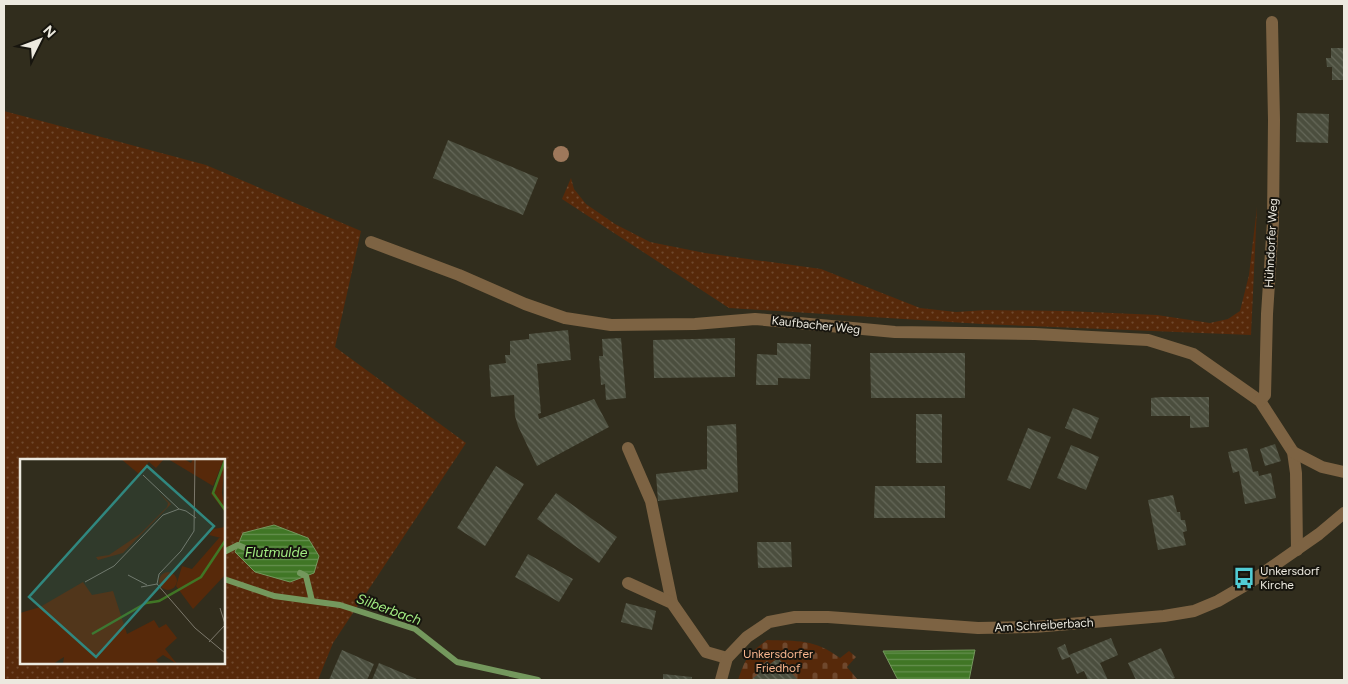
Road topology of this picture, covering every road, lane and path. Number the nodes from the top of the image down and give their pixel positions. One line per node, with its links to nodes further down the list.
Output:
1 (1272, 22): 3 (street, Hühndorfer Weg)
2 (370, 242): 3 (street, Kaufbacher Weg)
3 (1260, 401): 5 (street)
4 (628, 448): 10 (street)
5 (1293, 452): 6 (street); 8 (street)
6 (1344, 472)
7 (1344, 513): 8 (street, Am Schreiberbach)
8 (1297, 550): 11 (street, Am Schreiberbach)
9 (628, 583): 10 (street)
10 (672, 603): 11 (street)
11 (727, 658): 12 (street, Am Schreiberbach)
12 (721, 680)

